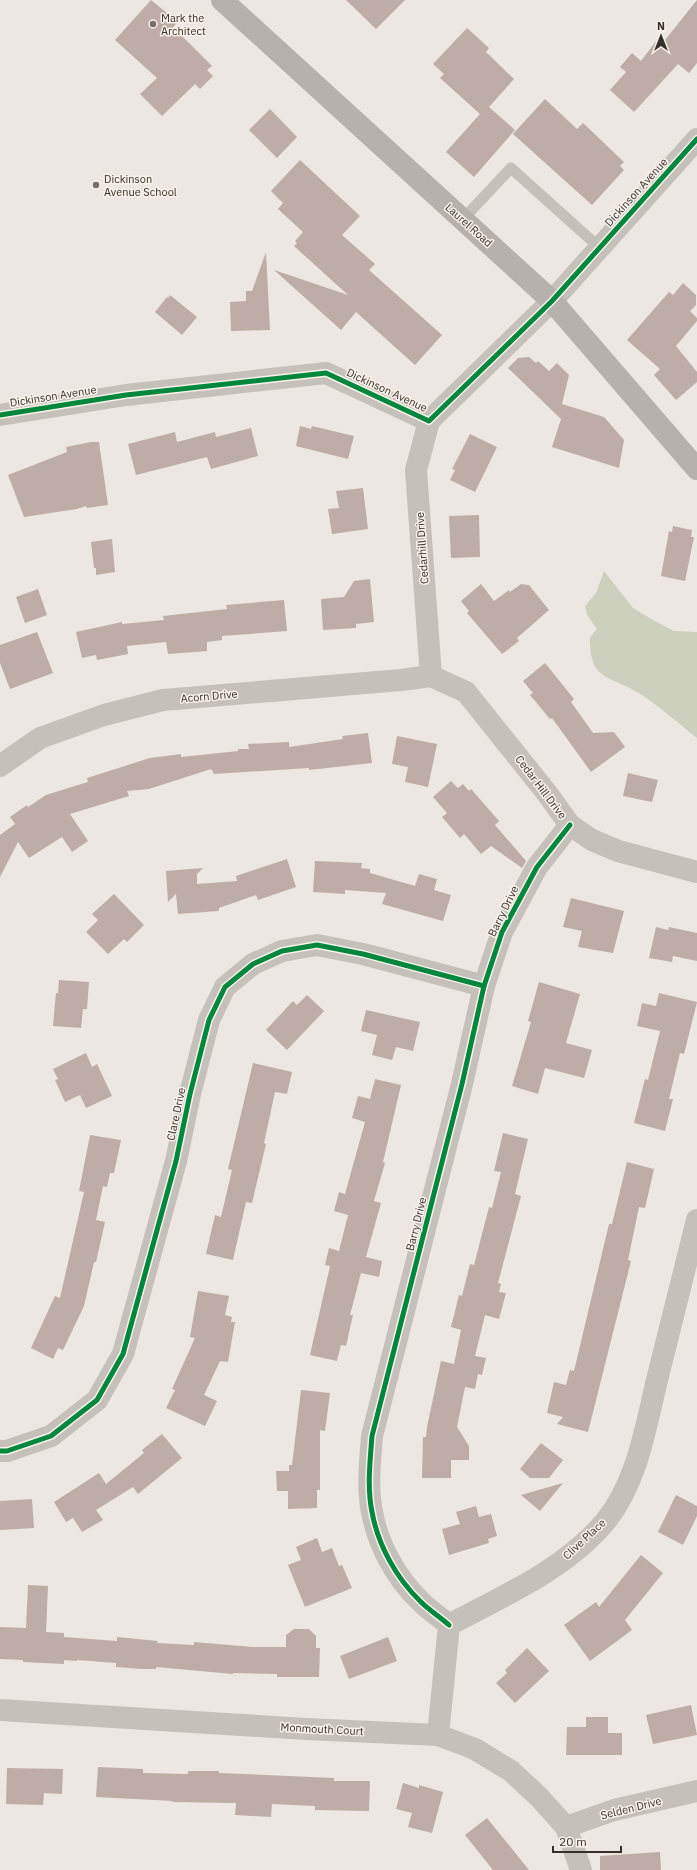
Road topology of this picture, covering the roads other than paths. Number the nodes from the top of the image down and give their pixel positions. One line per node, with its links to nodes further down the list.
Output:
1 (222, 0): 3 (main road, Laurel Road)
2 (697, 139): 4 (street, Dickinson Avenue)
3 (463, 219): 4 (lane); 5 (main road, Laurel Road)
4 (600, 248): 5 (street, Dickinson Avenue)
5 (552, 301): 7 (street, Dickinson Avenue); 8 (main road, Laurel Road)
6 (0, 415): 7 (street, Dickinson Avenue)
7 (429, 421): 9 (street, Cedarhill Drive)
8 (697, 469)
9 (431, 676): 10 (street, Acorn Drive); 11 (street, Cedar Hill Drive)
10 (0, 766)
11 (570, 825): 12 (street, Cedar Hill Drive); 13 (street, Barry Drive)
12 (697, 872)
13 (484, 986): 15 (street, Clare Drive); 16 (street, Barry Drive)
14 (697, 1220): 16 (street, Clive Place)
15 (0, 1451)
16 (449, 1625): 18 (street)
17 (0, 1710): 18 (street, Monmouth Court)
18 (438, 1735): 20 (street, Monmouth Court)
19 (697, 1791): 20 (street, Selden Drive)
20 (566, 1827): 21 (street, Monmouth Court)
21 (580, 1870)

